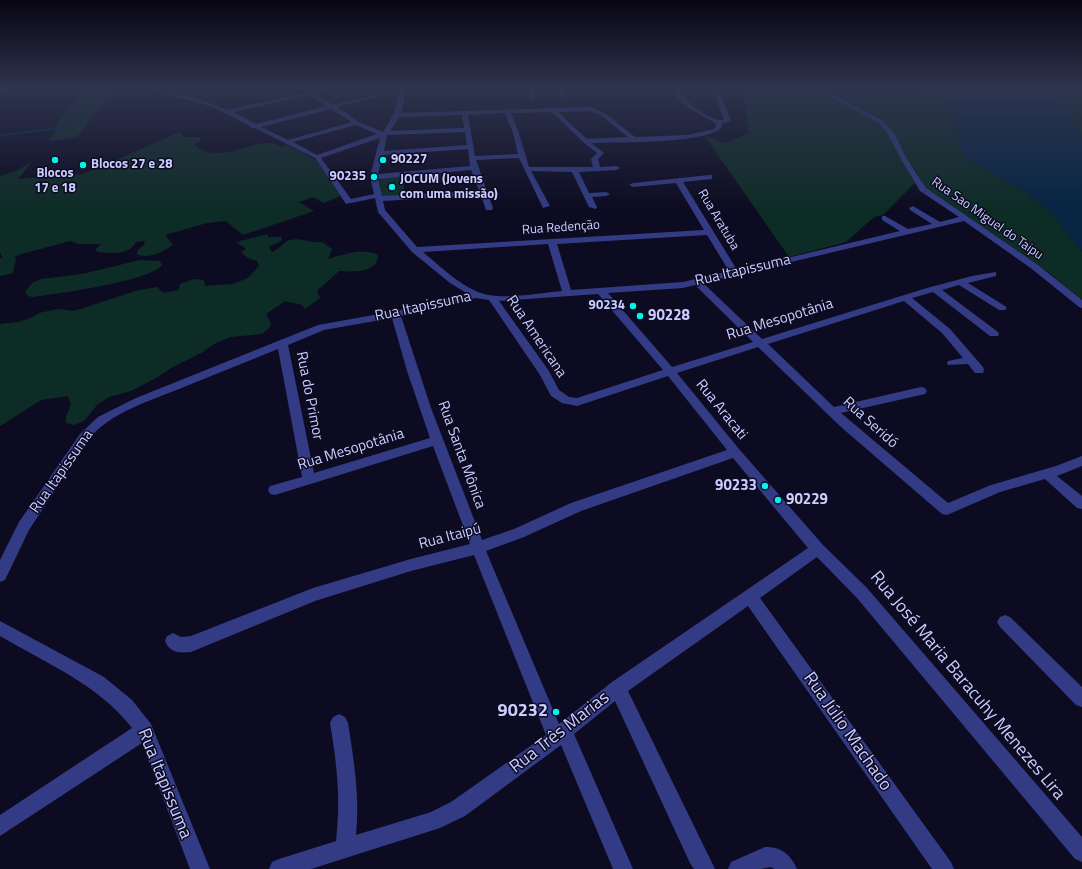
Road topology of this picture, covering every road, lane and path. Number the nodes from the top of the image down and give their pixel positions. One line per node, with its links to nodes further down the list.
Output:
1 (257, 129): 14 (street)
2 (337, 129): 14 (street)
3 (371, 129): 11 (street)
4 (388, 129): 11 (street)
5 (514, 129): 18 (street)
6 (572, 129): 13 (street)
7 (620, 129): 12 (street)
8 (717, 129): 12 (street)
9 (887, 129): 38 (street, Rua Sao Miguel do Taipu)
10 (467, 130): 11 (street); 15 (street)
11 (384, 134): 16 (street); 17 (street)
12 (634, 140): 13 (street)
13 (585, 141): 24 (street)
14 (287, 142): 17 (street)
15 (471, 147): 16 (street); 19 (street)
16 (378, 153): 25 (street)
17 (317, 156): 32 (street)
18 (521, 156): 19 (street); 22 (street)
19 (473, 158): 20 (street)
20 (474, 168): 25 (street); 29 (street)
21 (616, 168): 24 (street)
22 (527, 169): 23 (street); 33 (street)
23 (574, 170): 24 (street); 31 (street)
24 (597, 170)
25 (374, 177): 32 (street)
26 (709, 177): 27 (street)
27 (679, 180): 28 (street); 40 (street, Rua Aratuba)
28 (633, 185)
29 (484, 193): 32 (street); 35 (street)
30 (606, 194): 31 (street)
31 (586, 195): 34 (street)
32 (377, 197): 43 (street)
33 (546, 206)
34 (593, 207)
35 (489, 208)
36 (913, 208): 39 (street)
37 (886, 218): 41 (street)
38 (966, 218): 39 (street, Rua Itapissuma); 54 (street, Rua Sao Miguel do Taipu)
39 (939, 224): 41 (street, Rua Itapissuma)
40 (709, 232): 42 (street, Rua Redenção); 44 (street, Rua Aratuba)
41 (908, 233): 44 (street, Rua Itapissuma)
42 (552, 242): 43 (street, Rua Redenção); 50 (street)
43 (415, 250): 51 (street)
44 (735, 274): 46 (street, Rua Itapissuma)
45 (993, 274): 47 (street, Rua Mesopotânia)
46 (697, 282): 49 (street, Rua Itapissuma); 58 (street, Rua Seridó)
47 (961, 282): 48 (street, Rua Mesopotânia); 55 (street)
48 (935, 289): 53 (street, Rua Mesopotânia); 57 (street)
49 (600, 290): 50 (street, Rua Itapissuma); 62 (street, Rua Aracati)
50 (567, 292): 52 (street, Rua Itapissuma)
51 (476, 295): 52 (street, Rua Itapissuma); 56 (street, Rua Itapissuma)
52 (492, 298): 65 (street, Rua Americana)
53 (906, 298): 58 (street, Rua Mesopotânia); 60 (street)
54 (1082, 305)
55 (1002, 308)
56 (396, 314): 59 (street, Rua Itapissuma); 67 (street, Rua Santa Mônica)
57 (994, 334)
58 (760, 342): 62 (street, Rua Mesopotânia); 66 (street, Rua Seridó)
59 (282, 343): 71 (street, Rua do Primor); 76 (street, Rua Itapissuma)
60 (971, 360): 61 (street); 63 (street)
61 (952, 363)
62 (669, 370): 65 (street, Rua Mesopotânia); 68 (street, Rua Aracati)
63 (979, 370)
64 (921, 391): 66 (street)
65 (577, 402)
66 (832, 411): 70 (street, Rua Seridó)
67 (437, 440): 71 (street, Rua Mesopotânia); 74 (street, Rua Santa Mônica)
68 (734, 452): 74 (street, Rua Itaipú); 75 (street, Rua Aracati)
69 (1082, 461): 70 (street)
70 (1048, 475): 73 (street)
71 (310, 479): 72 (street, Rua Mesopotânia)
72 (275, 490)
73 (1082, 504)
74 (477, 548): 80 (street, Rua Itaipú); 85 (street, Rua Santa Mônica)
75 (818, 549): 77 (street, Rua Três Marias); 88 (street, Rua José Maria Baracuhy Menezes Lira)
76 (0, 575)
77 (750, 596): 81 (street, Rua Três Marias); 95 (street, Rua Júlio Machado)
78 (1005, 622): 82 (street)
79 (0, 628): 84 (street, Rua Itapissuma)
80 (173, 641)
81 (618, 688): 85 (street, Rua Três Marias); 92 (street)
82 (1082, 700)
83 (339, 723): 87 (street)
84 (145, 730): 86 (street); 89 (street, Rua Itapissuma)
85 (560, 735): 87 (street, Rua Três Marias); 91 (street, Rua Santa Mônica)
86 (0, 826)
87 (345, 848): 90 (street, Rua Três Marias)
88 (1082, 852)
89 (200, 869)
90 (279, 869)
91 (623, 869)
92 (705, 869)
93 (738, 869): 94 (street)
94 (787, 869)
95 (944, 869)

